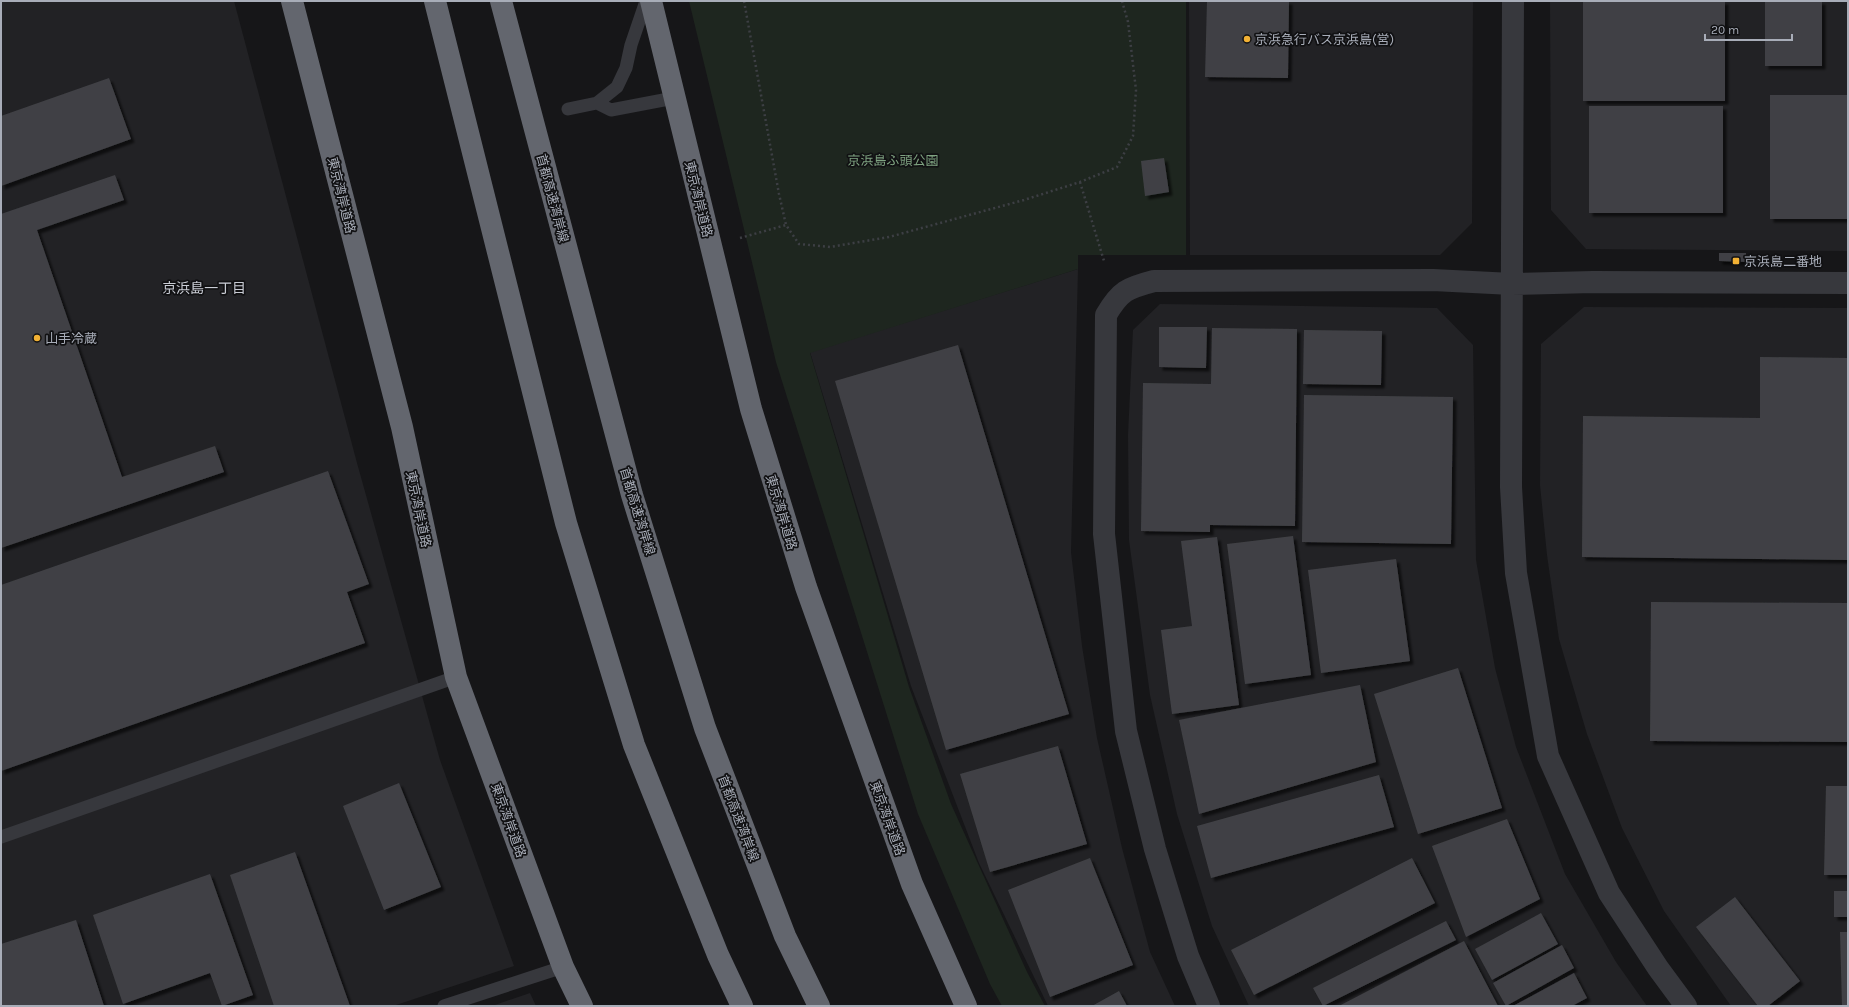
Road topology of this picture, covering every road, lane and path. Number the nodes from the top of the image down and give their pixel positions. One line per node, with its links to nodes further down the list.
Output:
1 (292, 1): 18 (highway, 東京湾岸道路)
2 (434, 1): 23 (highway)
3 (501, 1): 24 (highway, 首都高速湾岸線)
4 (646, 1): 10 (lane)
5 (651, 1): 9 (highway, 東京湾岸道路)
6 (744, 1): 13 (path)
7 (1122, 1): 12 (path)
8 (1513, 1): 17 (street)
9 (674, 98): 10 (lane); 25 (highway, 東京湾岸道路)
10 (596, 103): 11 (lane)
11 (568, 109)
12 (1080, 182): 13 (path); 15 (path)
13 (786, 225): 14 (path)
14 (740, 238)
15 (1104, 260)
16 (1848, 282): 17 (street)
17 (1512, 284): 26 (street); 27 (street)
18 (456, 677): 19 (lane); 20 (highway, 東京湾岸道路)
19 (1, 836)
20 (563, 967): 21 (lane); 22 (highway, 東京湾岸道路)
21 (444, 1006)
22 (582, 1006)
23 (742, 1006)
24 (819, 1006)
25 (966, 1006)
26 (1208, 1006)
27 (1686, 1006)

